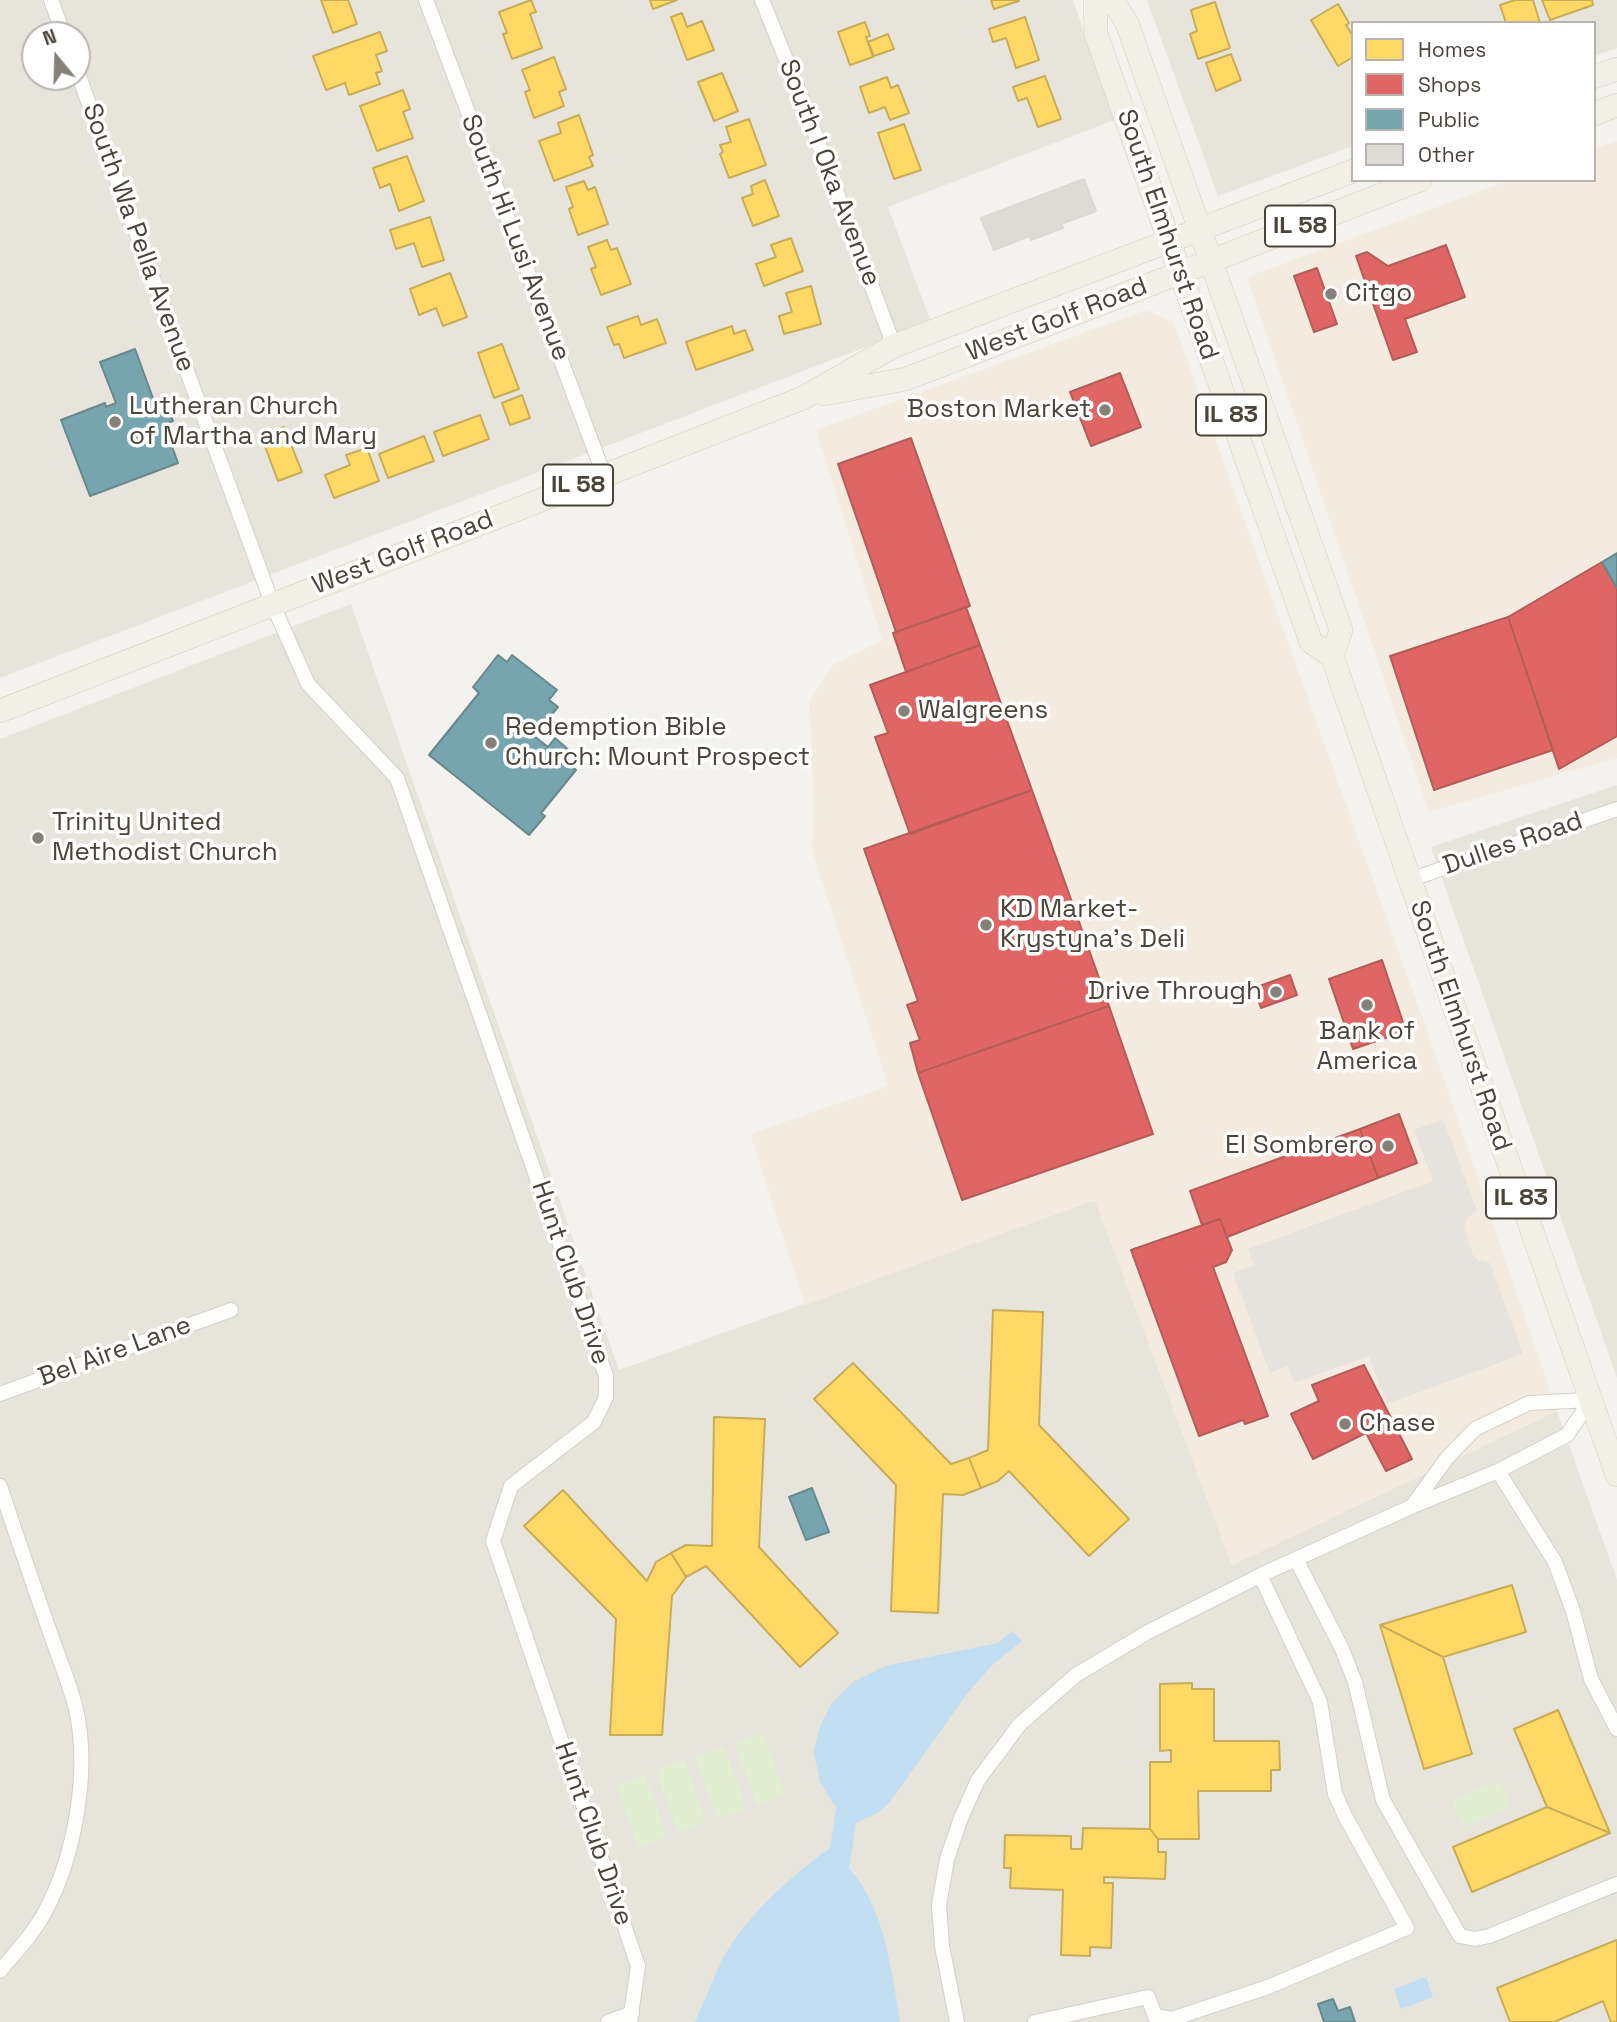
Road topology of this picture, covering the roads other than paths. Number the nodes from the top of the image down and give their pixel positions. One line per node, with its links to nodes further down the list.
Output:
1 (51, 0): 6 (street)
2 (426, 0): 20 (street, South Hi Lusi Avenue)
3 (762, 0): 18 (street, South I Oka Avenue)
4 (1095, 0): 15 (main road, South Elmhurst Road / IL 83)
5 (1112, 0): 14 (main road, South Elmhurst Road / IL 83)
6 (59, 21)
7 (1617, 68): 8 (main road)
8 (1596, 76)
9 (84, 91): 21 (street, South Wa Pella Avenue)
10 (1617, 105): 11 (main road)
11 (1596, 113)
12 (1351, 172): 14 (main road, West Golf Road / IL 58)
13 (1415, 182): 16 (main road, West Golf Road / IL 58)
14 (1200, 229): 15 (main road, West Golf Road / IL 58); 16 (main road, South Elmhurst Road / IL 83)
15 (1170, 241): 17 (main road, South Elmhurst Road / IL 83); 18 (main road, West Golf Road / IL 58)
16 (1211, 261): 17 (main road, West Golf Road / IL 58); 22 (main road, South Elmhurst Road / IL 83)
17 (1181, 272): 19 (main road, West Golf Road / IL 58); 22 (main road, South Elmhurst Road / IL 83)
18 (894, 345): 19 (main road, West Golf Road / IL 58)
19 (807, 397): 20 (main road, West Golf Road / IL 58)
20 (604, 475): 21 (main road, West Golf Road / IL 58)
21 (272, 603): 23 (main road, West Golf Road / IL 58); 38 (street, Hunt Club Drive)
22 (1332, 656): 25 (main road, South Elmhurst Road / IL 83)
23 (0, 711)
24 (1617, 809): 25 (street, Dulles Road)
25 (1409, 880): 28 (main road, South Elmhurst Road / IL 83)
26 (231, 1310): 27 (street, Bel Aire Lane)
27 (0, 1394)
28 (1591, 1400): 29 (street); 30 (main road, South Elmhurst Road / IL 83); 32 (street)
29 (1498, 1471): 32 (street); 35 (street)
30 (1617, 1475)
31 (0, 1486): 37 (street)
32 (1413, 1506): 33 (street)
33 (1296, 1559): 34 (street); 36 (street)
34 (1260, 1575): 40 (street); 41 (street)
35 (1617, 1729)
36 (1617, 1884)
37 (0, 1971)
38 (631, 2017): 39 (street)
39 (608, 2022)
40 (957, 2022)
41 (1035, 2022)

